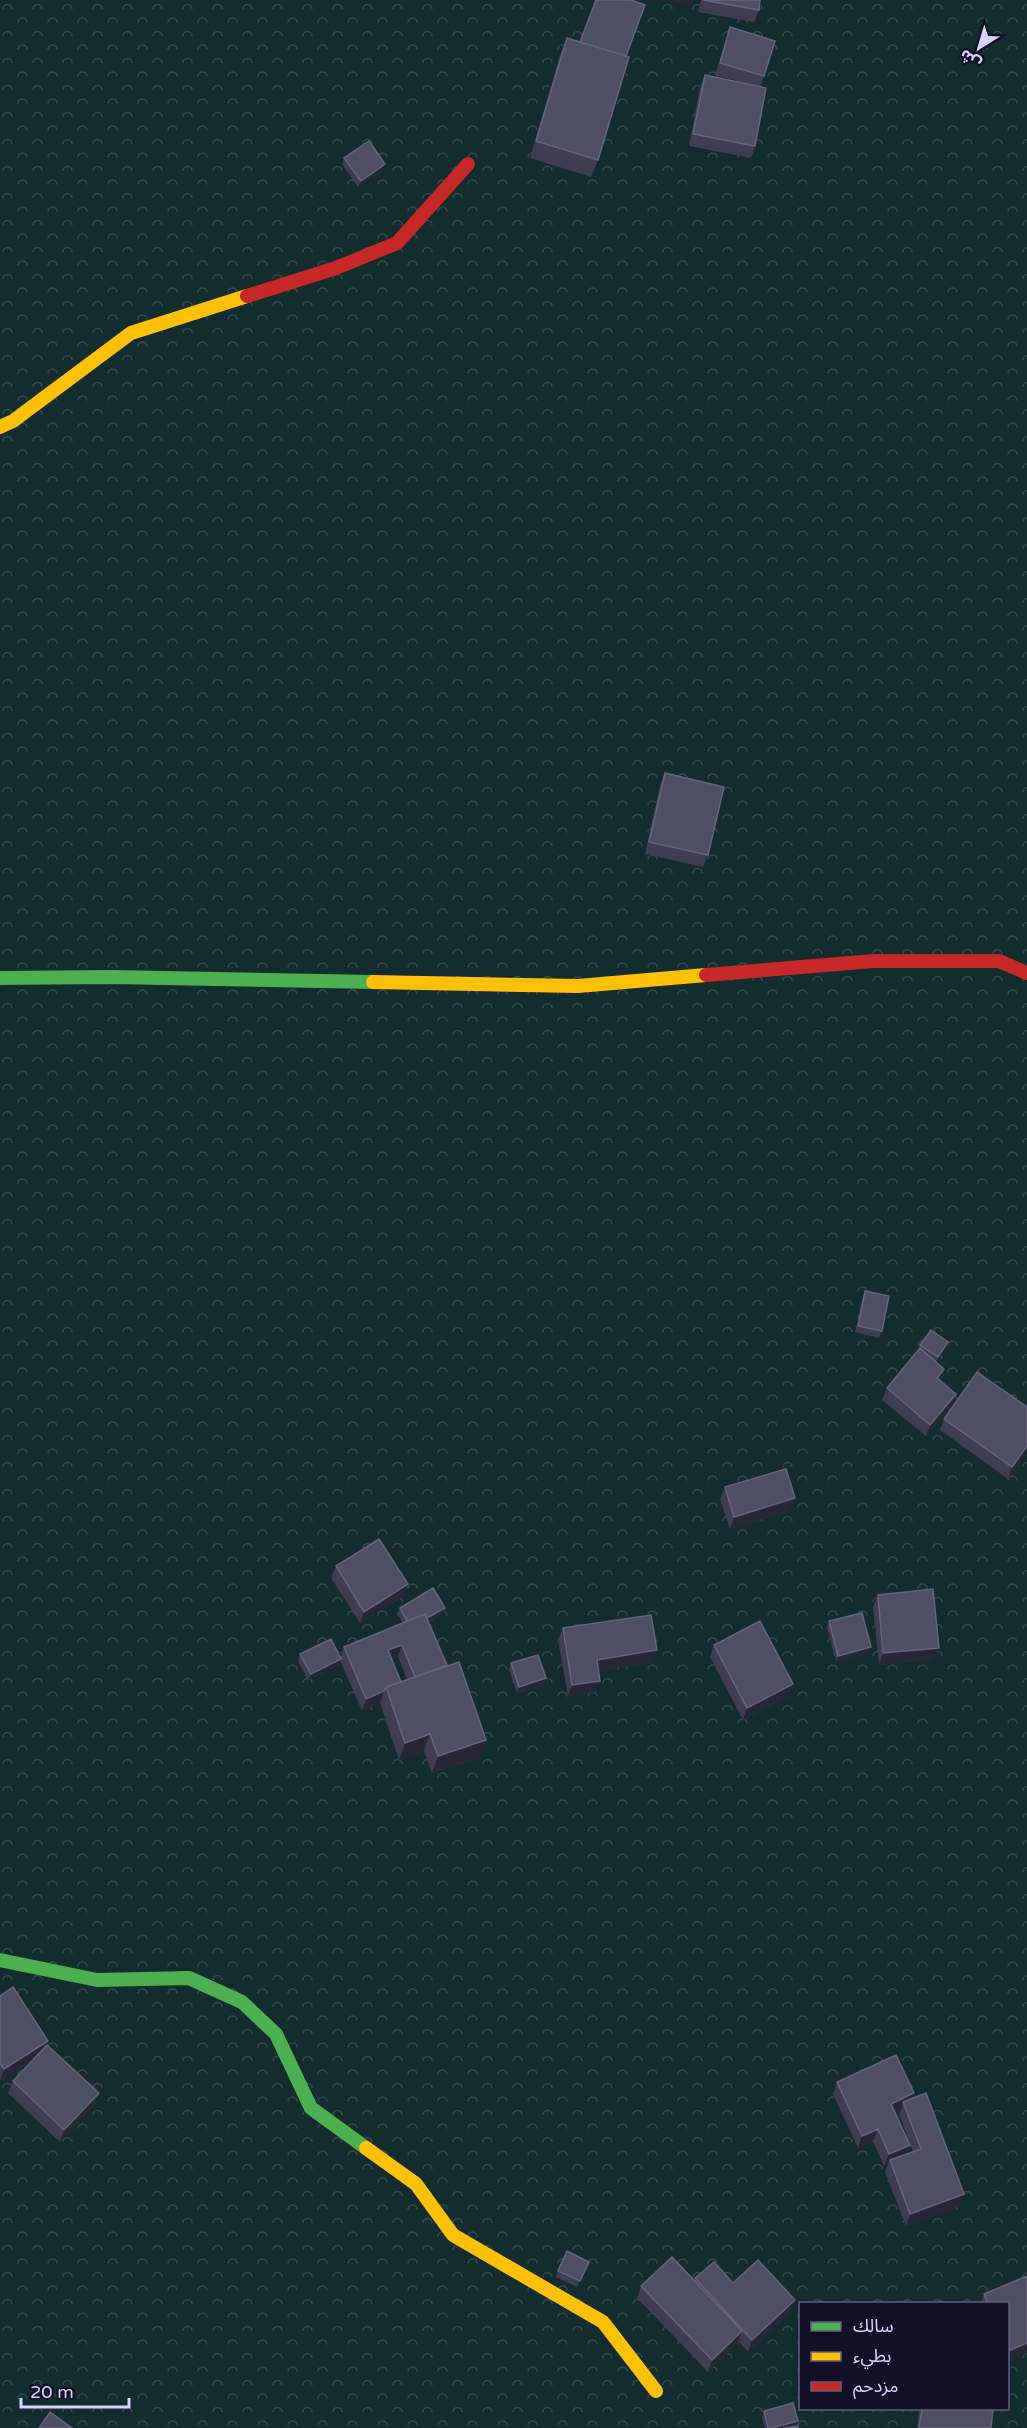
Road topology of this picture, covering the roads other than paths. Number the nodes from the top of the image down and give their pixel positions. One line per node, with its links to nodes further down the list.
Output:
1 (468, 164): 2 (street)
2 (0, 428)
3 (1027, 973): 4 (street)
4 (0, 978)
5 (0, 1960): 6 (street)
6 (656, 2391)

